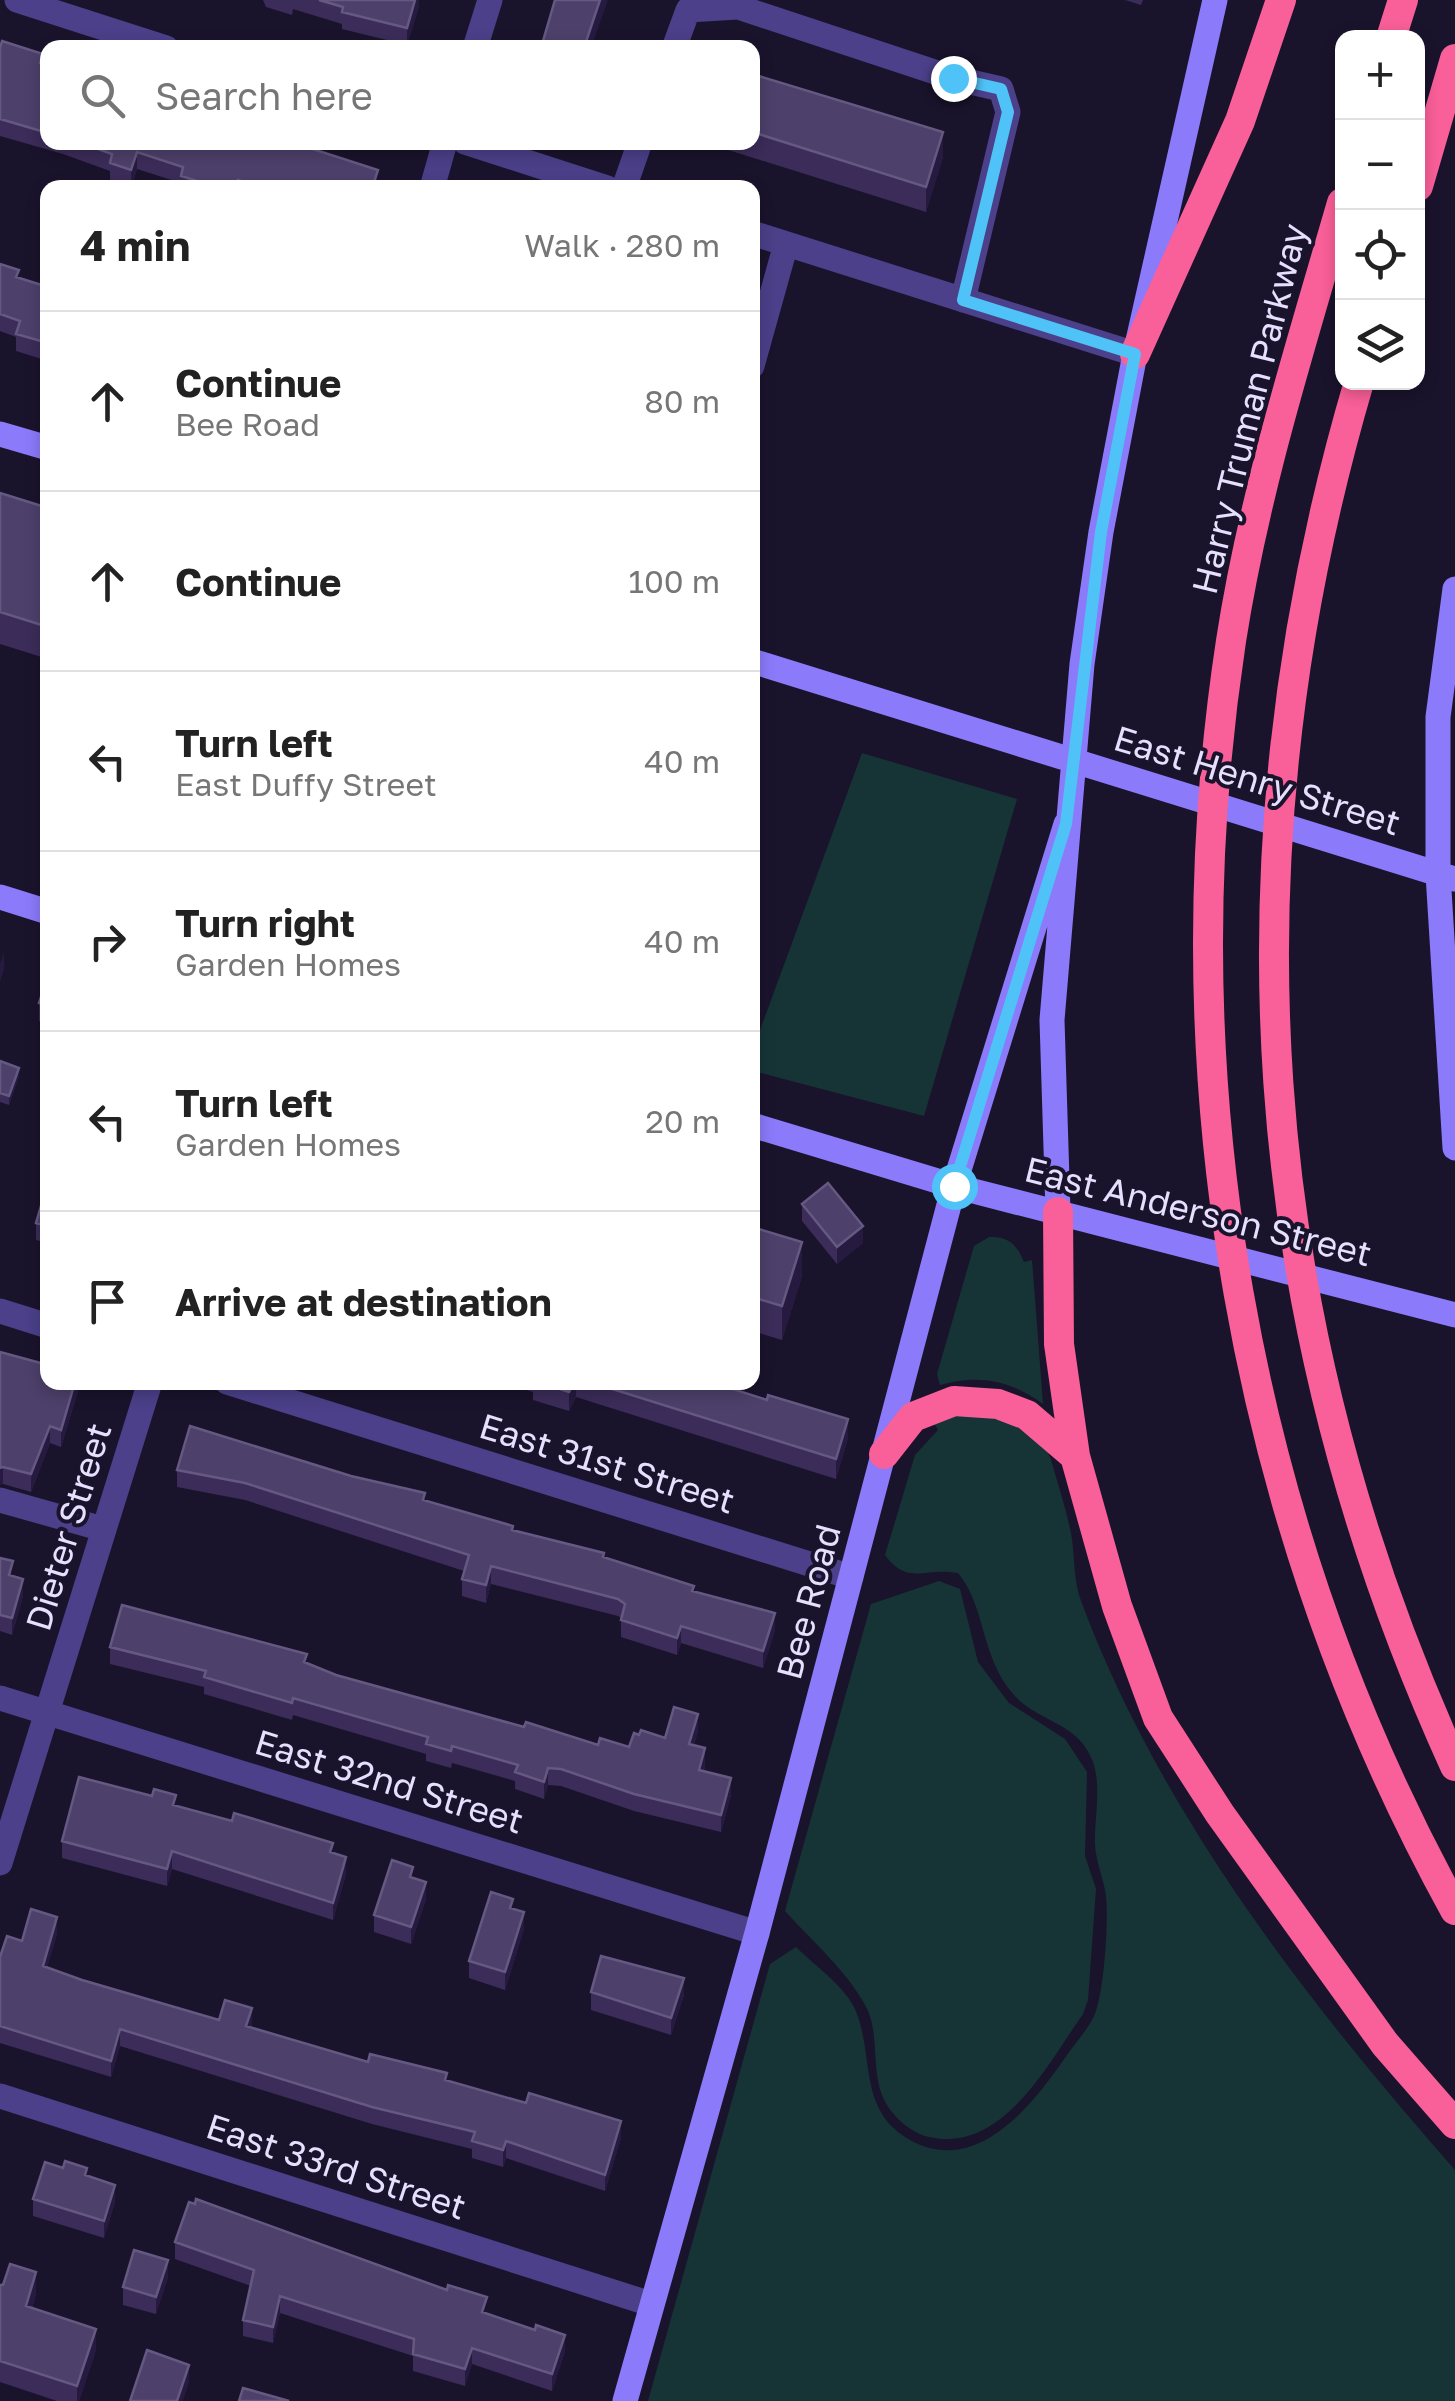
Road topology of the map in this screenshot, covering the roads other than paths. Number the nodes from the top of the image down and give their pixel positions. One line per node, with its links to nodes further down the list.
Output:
1 (17, 0): 7 (street)
2 (490, 0): 8 (street)
3 (1215, 0): 23 (main road)
4 (1281, 0): 23 (highway)
5 (1402, 0): 6 (highway)
6 (1394, 30)
7 (141, 40)
8 (478, 40)
9 (677, 40): 21 (street)
10 (1455, 59): 14 (highway)
11 (444, 150): 15 (street)
12 (490, 150): 16 (street)
13 (637, 150): 17 (street)
14 (1425, 162)
15 (434, 180)
16 (583, 180)
17 (627, 180)
18 (1340, 210): 53 (highway, Harry Truman Parkway)
19 (760, 236): 20 (street)
20 (786, 244): 21 (street); 22 (street)
21 (963, 300): 23 (street)
22 (760, 337)
23 (1135, 354): 30 (main road)
24 (1358, 390): 51 (highway)
25 (0, 434): 26 (main road)
26 (40, 446)
27 (1455, 589): 28 (main road)
28 (1450, 655): 32 (main road)
29 (760, 663): 30 (main road, East Henry Street)
30 (1076, 762): 31 (main road); 32 (main road, East Henry Street)
31 (1066, 824): 37 (main road, Bee Road); 38 (main road)
32 (1446, 877): 36 (main road)
33 (0, 897): 34 (main road)
34 (40, 910)
35 (760, 1127): 37 (main road, East Anderson Street)
36 (1455, 1148)
37 (954, 1186): 38 (main road, East Anderson Street); 44 (main road, Bee Road)
38 (1058, 1212): 40 (main road, East Anderson Street); 45 (highway)
39 (0, 1312): 41 (street)
40 (1455, 1314)
41 (40, 1324)
42 (147, 1390): 47 (street, Dieter Street)
43 (253, 1390): 48 (street, East 31st Street)
44 (884, 1454): 45 (highway); 48 (main road, Bee Road)
45 (1076, 1456): 56 (highway)
46 (0, 1500): 47 (street)
47 (103, 1529): 50 (street, Dieter Street)
48 (852, 1577): 54 (main road, Bee Road)
49 (0, 1698): 50 (street, East 32nd Street)
50 (50, 1713): 52 (street, Dieter Street); 54 (street, East 32nd Street)
51 (1455, 1766)
52 (0, 1864)
53 (1455, 1910)
54 (757, 1934): 57 (main road, Bee Road)
55 (0, 2096): 57 (street, East 33rd Street)
56 (1455, 2124)
57 (650, 2304): 58 (main road, Bee Road)
58 (625, 2401)

